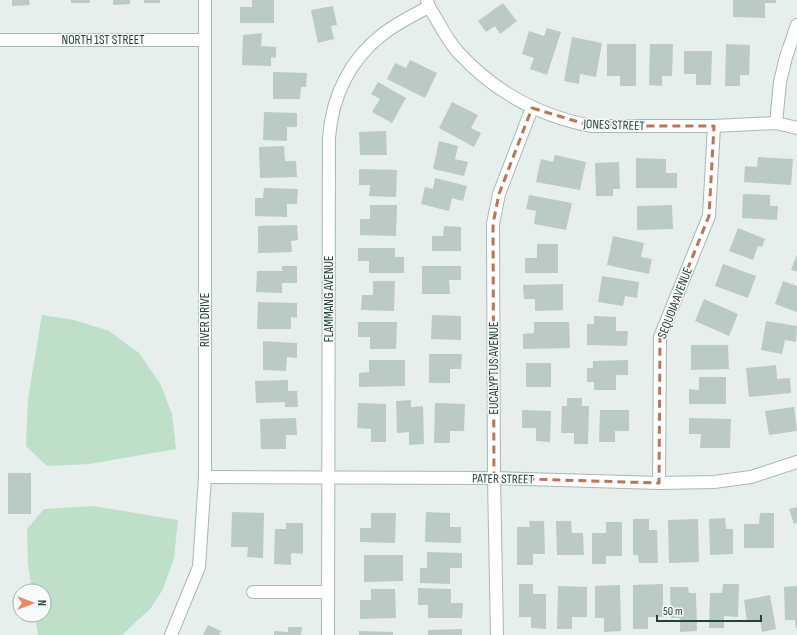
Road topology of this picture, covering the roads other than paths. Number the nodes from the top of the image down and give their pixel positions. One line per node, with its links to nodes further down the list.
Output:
1 (205, 0): 5 (street, RIVER DRIVE)
2 (428, 4): 6 (street, JONES STREET); 12 (street, FLAMMANG AVENUE)
3 (797, 25): 7 (street)
4 (0, 40): 5 (street, NORTH 1ST STREET)
5 (205, 40): 11 (street, RIVER DRIVE)
6 (532, 108): 8 (street, JONES STREET); 13 (street, EUCALYPTUS AVENUE)
7 (776, 123): 8 (street, JONES STREET); 9 (street, JONES STREET)
8 (714, 126): 14 (street, SEQUOIA AVENUE)
9 (797, 128)
10 (797, 462): 14 (street, PATER STREET)
11 (205, 477): 12 (street, PATER STREET); 17 (street, RIVER DRIVE)
12 (329, 478): 13 (street, PATER STREET); 16 (street, FLAMMANG AVENUE)
13 (494, 478): 14 (street, PATER STREET); 19 (street, EUCALYPTUS AVENUE)
14 (659, 483)
15 (253, 592): 16 (street)
16 (328, 592): 18 (street, FLAMMANG AVENUE)
17 (171, 635)
18 (328, 635)
19 (497, 635)

